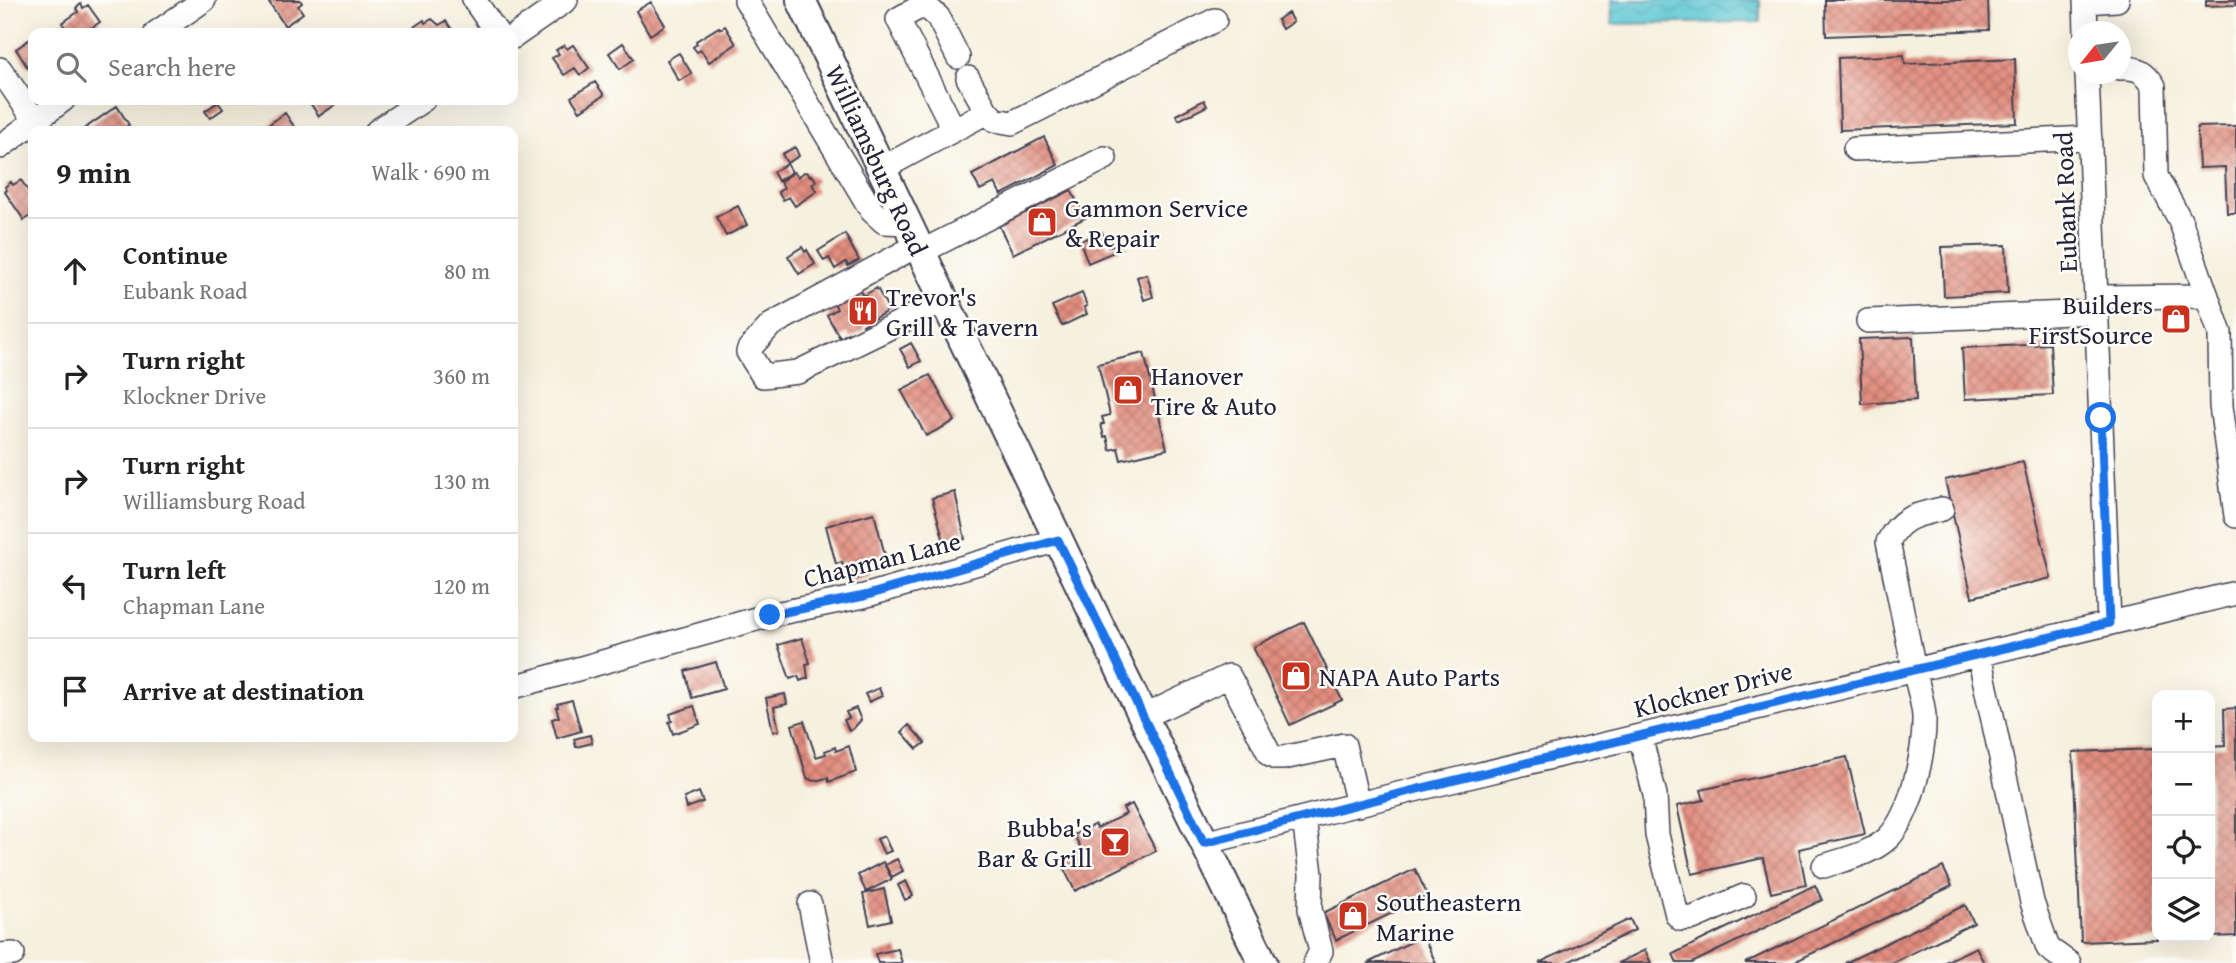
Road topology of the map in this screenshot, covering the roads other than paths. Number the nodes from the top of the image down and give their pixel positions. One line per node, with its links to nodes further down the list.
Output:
1 (204, 0): 10 (street)
2 (474, 0): 11 (street)
3 (566, 0): 12 (street)
4 (746, 0): 30 (street)
5 (801, 0): 29 (main road, Williamsburg Road)
6 (2118, 0): 7 (street)
7 (2085, 1): 9 (street)
8 (1215, 20): 20 (street)
9 (2086, 21)
10 (163, 28)
11 (494, 28)
12 (518, 34)
13 (958, 57): 23 (street)
14 (2131, 68): 31 (street)
15 (0, 69): 21 (street)
16 (968, 78): 20 (street)
17 (2087, 84): 25 (street, Eubank Road)
18 (58, 105): 21 (street)
19 (416, 105): 22 (street)
20 (987, 112): 23 (street)
21 (39, 126)
22 (384, 126)
23 (954, 130): 29 (street)
24 (28, 132): 26 (street)
25 (2090, 138): 27 (street); 33 (street, Eubank Road)
26 (0, 147)
27 (1855, 149)
28 (1105, 158): 30 (street)
29 (881, 169): 30 (main road, Williamsburg Road)
30 (915, 240): 32 (main road, Williamsburg Road); 32 (street)
31 (2207, 296): 33 (street); 36 (street)
32 (944, 301): 37 (main road, Williamsburg Road)
33 (2097, 305): 34 (street); 39 (street, Eubank Road)
34 (1868, 321)
35 (1942, 509): 41 (street)
36 (2236, 516)
37 (1058, 540): 42 (street, Chapman Lane); 43 (main road, Williamsburg Road)
38 (2236, 593): 39 (street, Klockner Drive)
39 (2109, 623): 40 (street, Klockner Drive)
40 (1979, 655): 41 (street, Klockner Drive); 54 (street)
41 (1914, 669): 44 (street, Klockner Drive); 48 (street)
42 (518, 686)
43 (1143, 717): 45 (street); 47 (main road, Williamsburg Road)
44 (1640, 736): 45 (street, Klockner Drive); 49 (street)
45 (1358, 804): 46 (street, Klockner Drive)
46 (1304, 818): 47 (street, Klockner Drive); 53 (street)
47 (1204, 843): 52 (main road, Williamsburg Road)
48 (1824, 866)
49 (1744, 896)
50 (810, 904): 51 (street)
51 (822, 963)
52 (1263, 963)
53 (1315, 963)
54 (2069, 963)

